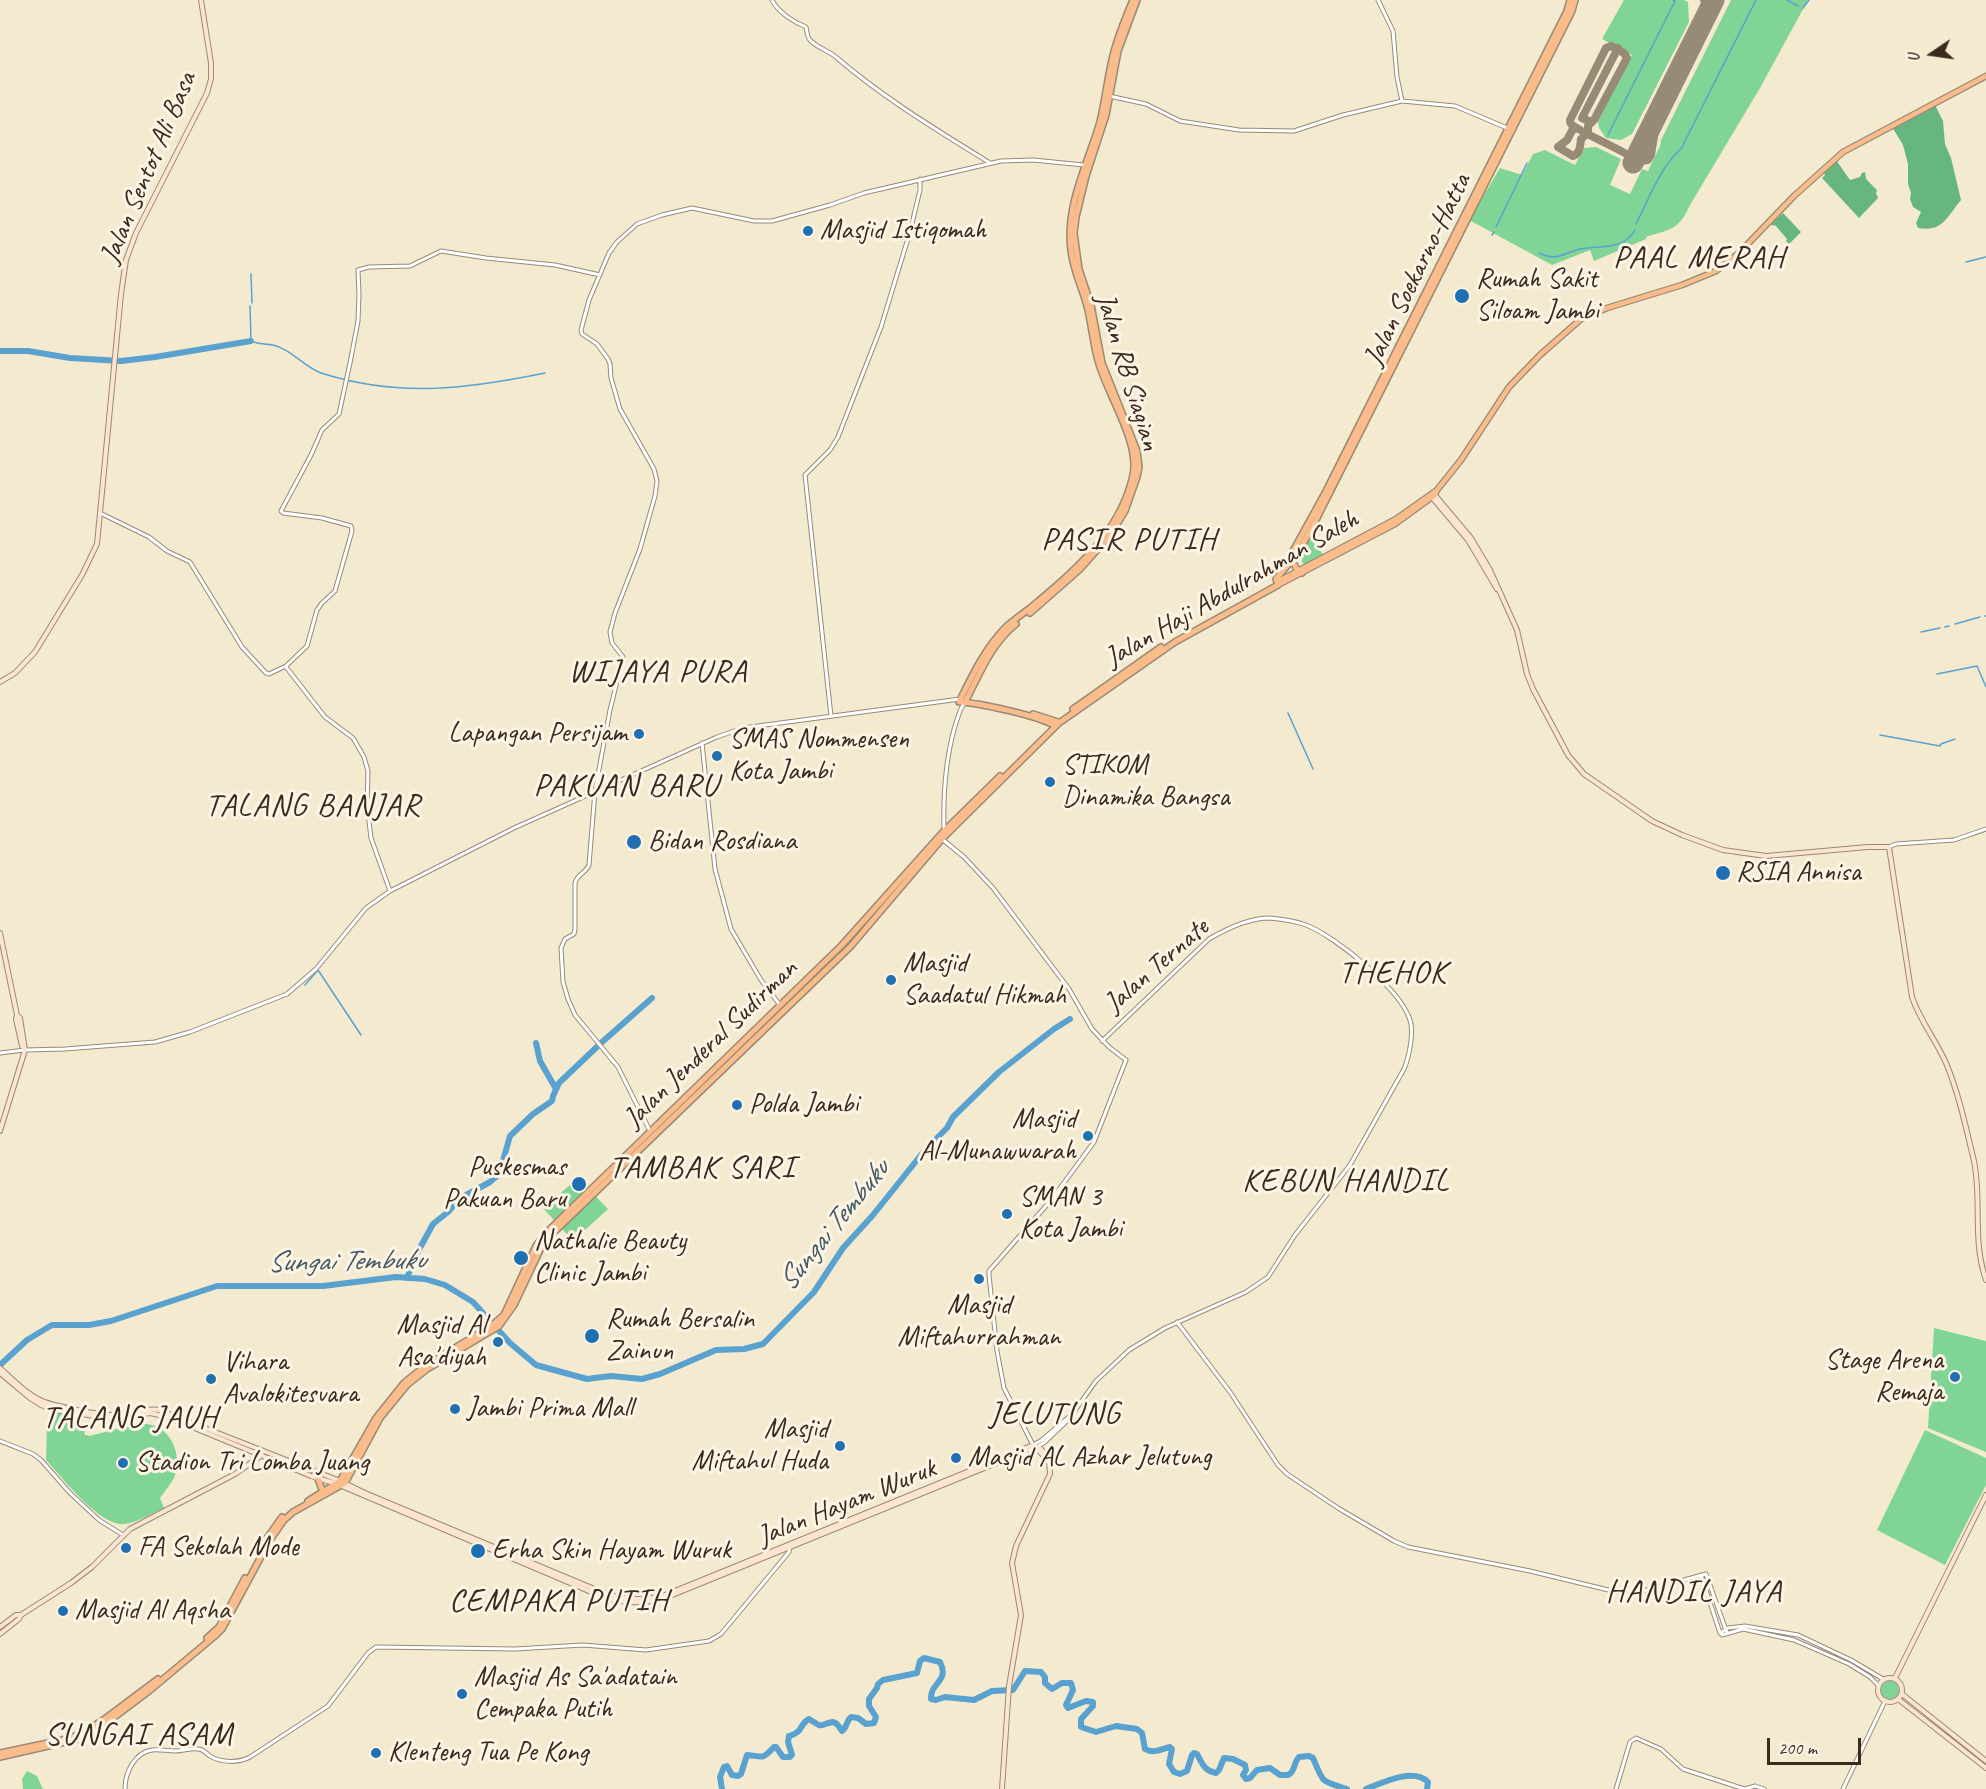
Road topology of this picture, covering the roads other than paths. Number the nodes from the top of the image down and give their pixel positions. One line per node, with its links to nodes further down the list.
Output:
1 (201, 0): 15 (main road, Jalan Sentot Ali Basa)
2 (772, 0): 10 (street)
3 (1135, 0): 7 (highway, Jalan RB Siagian); 11 (highway, Jalan RB Siagian)
4 (1378, 0): 8 (street)
5 (1572, 0): 9 (highway, Jalan Soekarno-Hatta)
6 (1986, 76): 16 (main road, Jalan Haji Abdulrahman Saleh)
7 (1109, 96): 8 (street); 14 (highway, Jalan RB Siagian)
8 (1402, 101): 9 (street)
9 (1509, 129): 19 (highway, Jalan Soekarno-Hatta)
10 (990, 163): 11 (street); 12 (street)
11 (1086, 165): 14 (highway, Jalan RB Siagian)
12 (920, 179): 13 (street); 25 (street)
13 (600, 276): 22 (street); 28 (street)
14 (1089, 305): 24 (highway, Jalan RB Siagian)
15 (109, 423): 17 (main road); 18 (main road)
16 (1433, 494): 20 (main road, Jalan Haji Abdulrahman Saleh); 32 (main road)
17 (100, 513): 18 (main road); 22 (street)
18 (97, 539): 23 (main road)
19 (1292, 558): 20 (highway); 21 (highway, Jalan Soekarno-Hatta)
20 (1301, 572): 21 (main road, Jalan Haji Abdulrahman Saleh)
21 (1277, 584): 26 (highway, Jalan Haji Abdulrahman Saleh)
22 (286, 666): 34 (street)
23 (0, 682)
24 (961, 702): 25 (street); 26 (highway); 30 (street)
25 (831, 716): 27 (street)
26 (1056, 724): 30 (highway, Jalan Jenderal Sudirman); 31 (highway, Jalan Jenderal Sudirman)
27 (702, 743): 28 (street); 36 (street)
28 (595, 791): 34 (street); 43 (street)
29 (1986, 829): 32 (street)
30 (944, 831): 33 (highway, Jalan Jenderal Sudirman)
31 (942, 839): 33 (highway, Jalan Jenderal Sudirman); 38 (street)
32 (1889, 847): 45 (main road)
33 (900, 884): 36 (highway, Jalan Jenderal Sudirman); 37 (highway, Jalan Jenderal Sudirman)
34 (390, 891): 39 (street)
35 (0, 933): 39 (main road)
36 (781, 1006): 37 (highway, Jalan Jenderal Sudirman)
37 (750, 1039): 41 (highway, Jalan Jenderal Sudirman)
38 (1102, 1041): 46 (street, Jalan Ternate); 52 (street)
39 (25, 1050): 40 (street); 42 (main road)
40 (0, 1053)
41 (682, 1105): 43 (highway, Jalan Jenderal Sudirman); 44 (highway, Jalan Jenderal Sudirman)
42 (0, 1131)
43 (650, 1131): 44 (highway, Jalan Jenderal Sudirman)
44 (583, 1200): 55 (highway, Jalan Jenderal Sudirman)
45 (1986, 1280)
46 (1177, 1322): 52 (street); 60 (street)
47 (0, 1368): 49 (main road)
48 (0, 1373): 49 (main road)
49 (89, 1413): 50 (main road)
50 (207, 1431): 53 (main road); 55 (main road)
51 (0, 1441): 58 (street)
52 (1035, 1446): 59 (main road, Jalan Hayam Wuruk); 79 (main road)
53 (262, 1455): 54 (main road); 58 (main road)
54 (318, 1479): 55 (main road); 56 (highway)
55 (341, 1484): 56 (highway); 59 (main road, Jalan Hayam Wuruk); 74 (highway)
56 (323, 1492): 74 (highway)
57 (1986, 1495): 68 (main road)
58 (123, 1535): 63 (main road)
59 (790, 1544): 78 (street)
60 (1704, 1574): 61 (street); 62 (street)
61 (1716, 1603): 62 (street); 66 (street)
62 (1711, 1605): 66 (street)
63 (21, 1615): 64 (main road); 67 (main road)
64 (0, 1627)
65 (1754, 1629): 66 (street); 69 (street); 70 (street)
66 (1726, 1631)
67 (0, 1634)
68 (1895, 1678): 69 (main road); 71 (main road)
69 (1883, 1679): 70 (main road)
70 (1878, 1685): 73 (main road)
71 (1902, 1694): 72 (main road); 75 (main road)
72 (1898, 1699): 73 (main road); 76 (main road)
73 (1885, 1701): 82 (street)
74 (0, 1755)
75 (1984, 1759): 76 (main road)
76 (1979, 1763): 77 (main road)
77 (1986, 1768)
78 (125, 1789)
79 (1002, 1789)
80 (1616, 1789): 81 (street)
81 (1764, 1789)
82 (1844, 1789)

